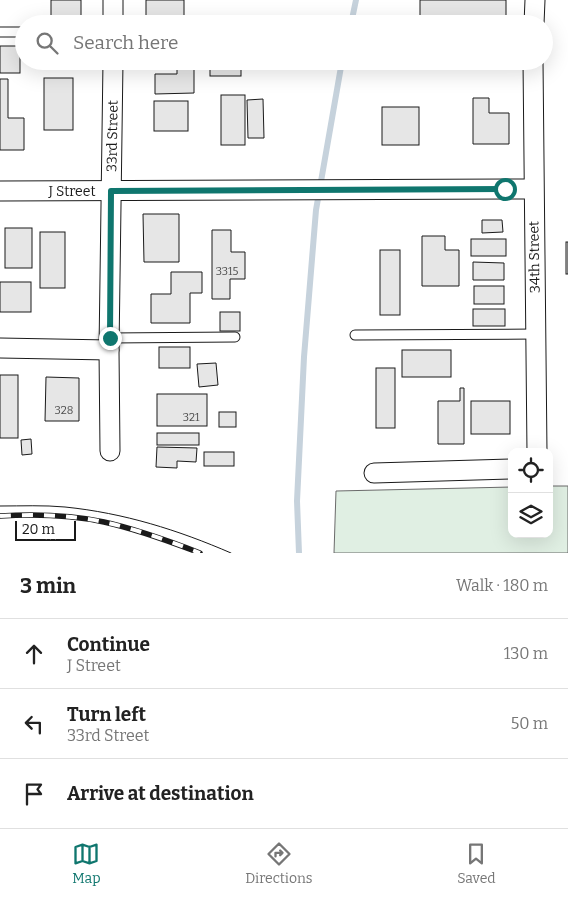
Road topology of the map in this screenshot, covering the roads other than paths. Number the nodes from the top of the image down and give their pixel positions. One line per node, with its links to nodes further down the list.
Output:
1 (113, 0): 3 (street)
2 (535, 0): 4 (street)
3 (113, 15)
4 (534, 15)
5 (0, 32): 6 (lane)
6 (15, 32)
7 (113, 70): 11 (street, 33rd Street)
8 (533, 70): 9 (street, 34th Street)
9 (533, 189): 11 (street, J Street); 12 (street, 34th Street)
10 (0, 191): 11 (street, J Street)
11 (111, 191): 15 (street, 33rd Street)
12 (536, 334): 13 (lane); 17 (street, 34th Street)
13 (355, 335)
14 (235, 337): 15 (lane)
15 (110, 344): 16 (street); 18 (street, 33rd Street)
16 (0, 348)
17 (537, 448)
18 (110, 451)
19 (508, 469): 20 (street)
20 (374, 473)

